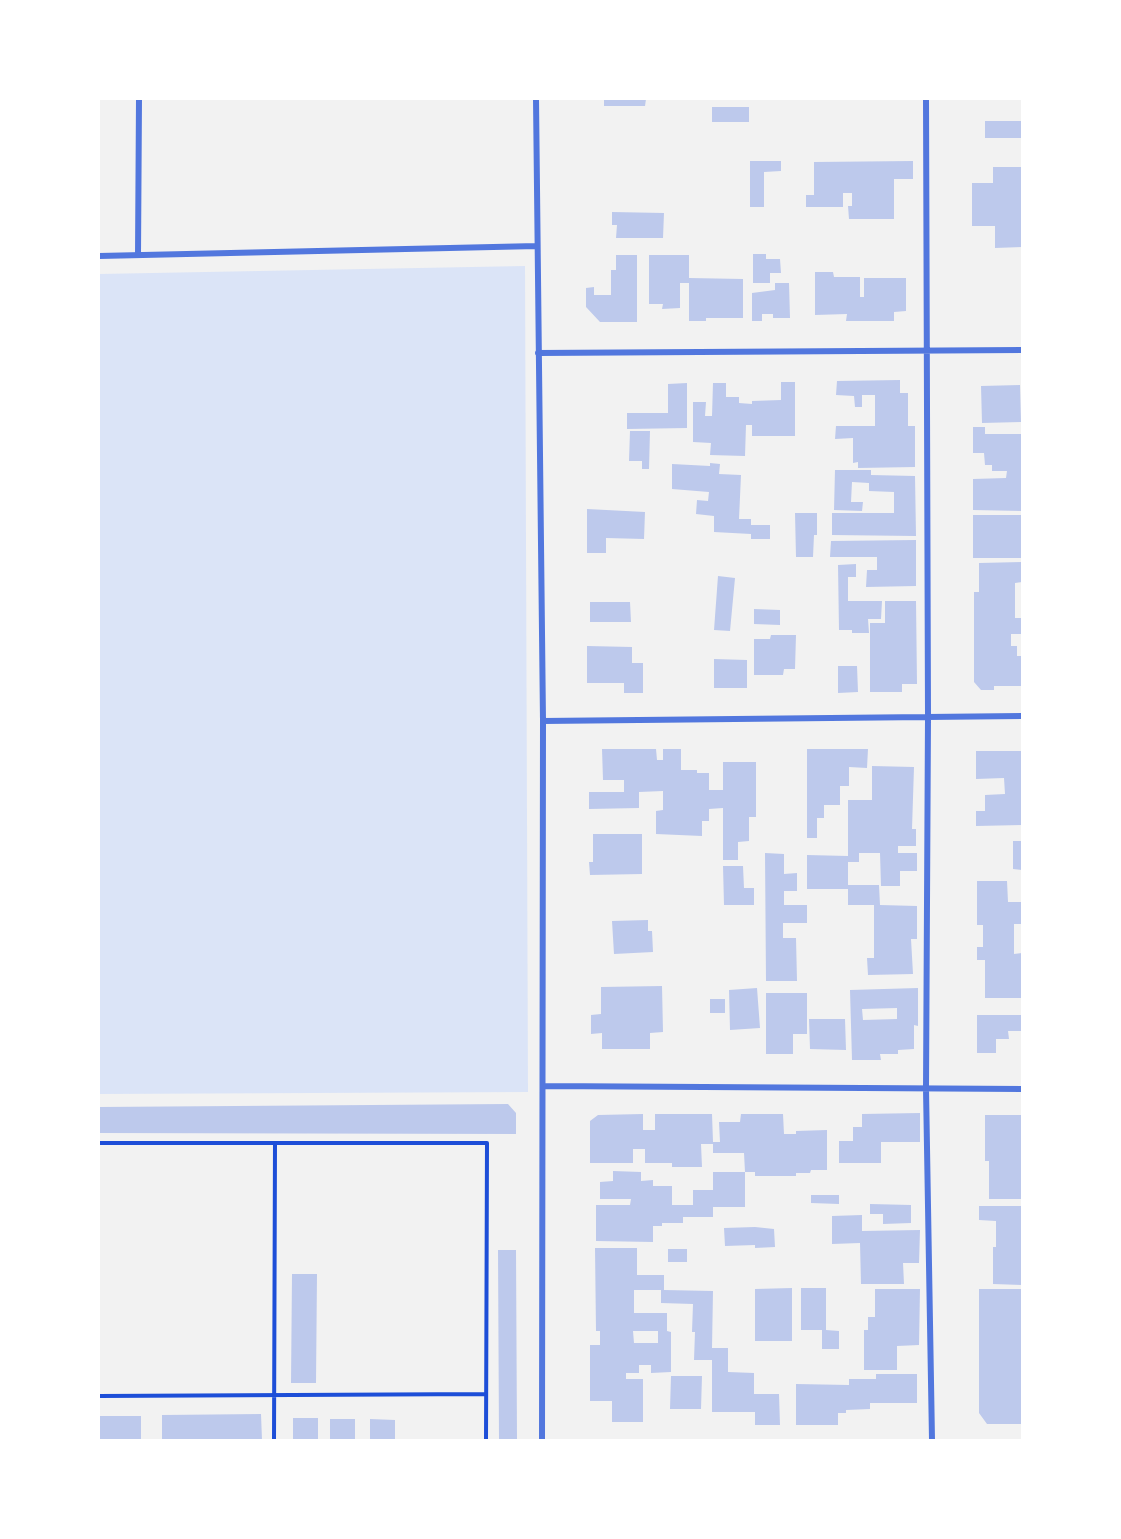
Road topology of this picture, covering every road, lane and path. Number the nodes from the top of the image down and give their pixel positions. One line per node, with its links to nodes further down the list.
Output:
1 (139, 99): 5 (street)
2 (536, 99): 4 (street)
3 (926, 99): 7 (street)
4 (537, 246): 5 (street); 9 (street)
5 (138, 255): 6 (street)
6 (99, 256)
7 (926, 350): 8 (street); 9 (street); 11 (street)
8 (1022, 350)
9 (538, 353): 12 (street)
10 (1022, 716): 11 (street)
11 (928, 717): 12 (street); 14 (street)
12 (543, 722): 13 (street)
13 (544, 1086): 14 (street); 23 (street)
14 (926, 1089): 15 (street); 24 (street)
15 (1022, 1089)
16 (99, 1143): 17 (path)
17 (275, 1143): 18 (path); 19 (path)
18 (486, 1394): 19 (path); 22 (path)
19 (274, 1395): 20 (path); 21 (path)
20 (99, 1396)
21 (274, 1440)
22 (486, 1440)
23 (542, 1440)
24 (932, 1440)

